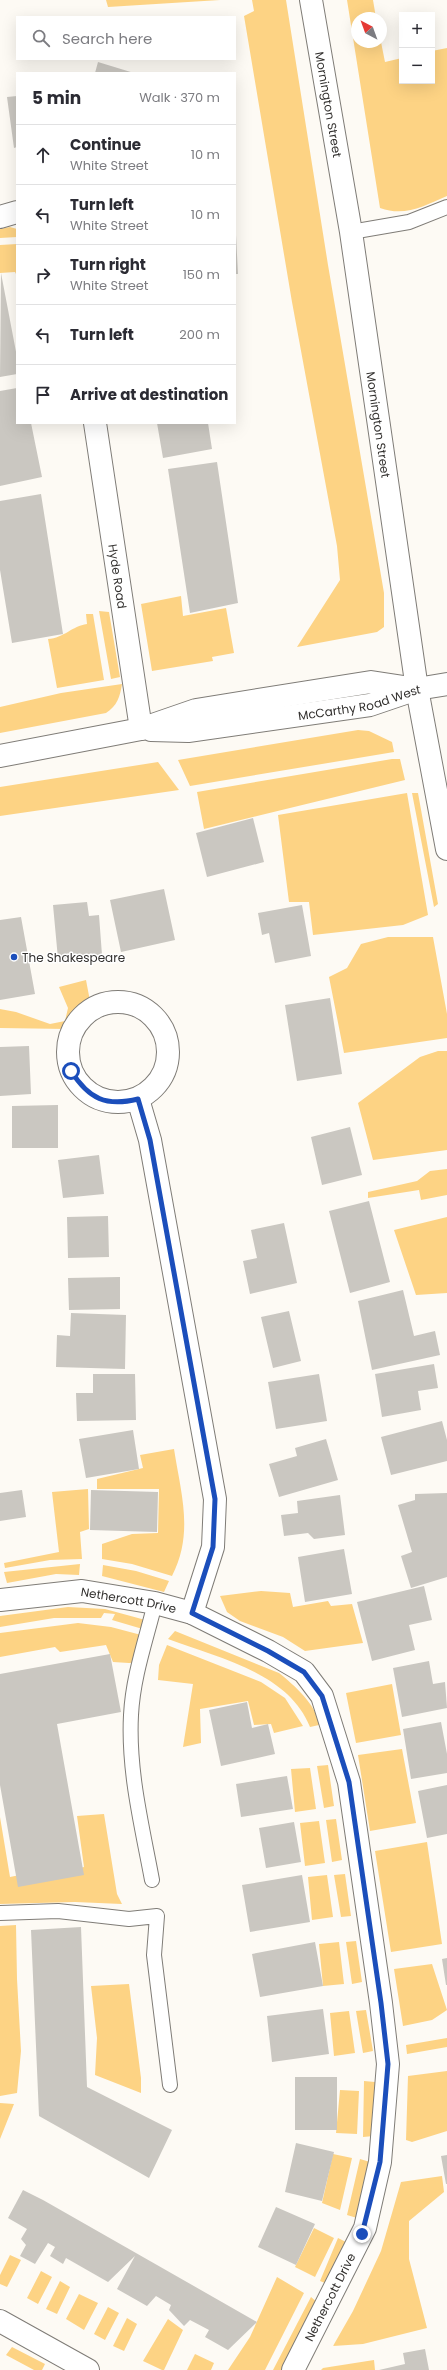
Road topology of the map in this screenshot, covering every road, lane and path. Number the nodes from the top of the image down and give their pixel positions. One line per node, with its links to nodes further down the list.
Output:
1 (311, 0): 3 (street, Mornington Street)
2 (447, 207): 3 (lane)
3 (350, 232): 6 (street, Mornington Street)
4 (95, 424): 7 (street, Hyde Road)
5 (447, 684): 6 (street, McCarthy Road West)
6 (417, 689): 7 (street, McCarthy Road West); 9 (street, Mornington Street)
7 (141, 729): 8 (street, McCarthy Road West)
8 (0, 756)
9 (447, 849)
10 (138, 1099): 10 (street); 13 (street)
11 (0, 1600): 12 (street, Nethercott Drive)
12 (155, 1603): 13 (street, Nethercott Drive); 14 (lane)
13 (192, 1613): 19 (street, Nethercott Drive)
14 (152, 1880)
15 (0, 1914): 16 (lane)
16 (170, 2085)
17 (0, 2322): 18 (street)
18 (88, 2370)
19 (293, 2370)

